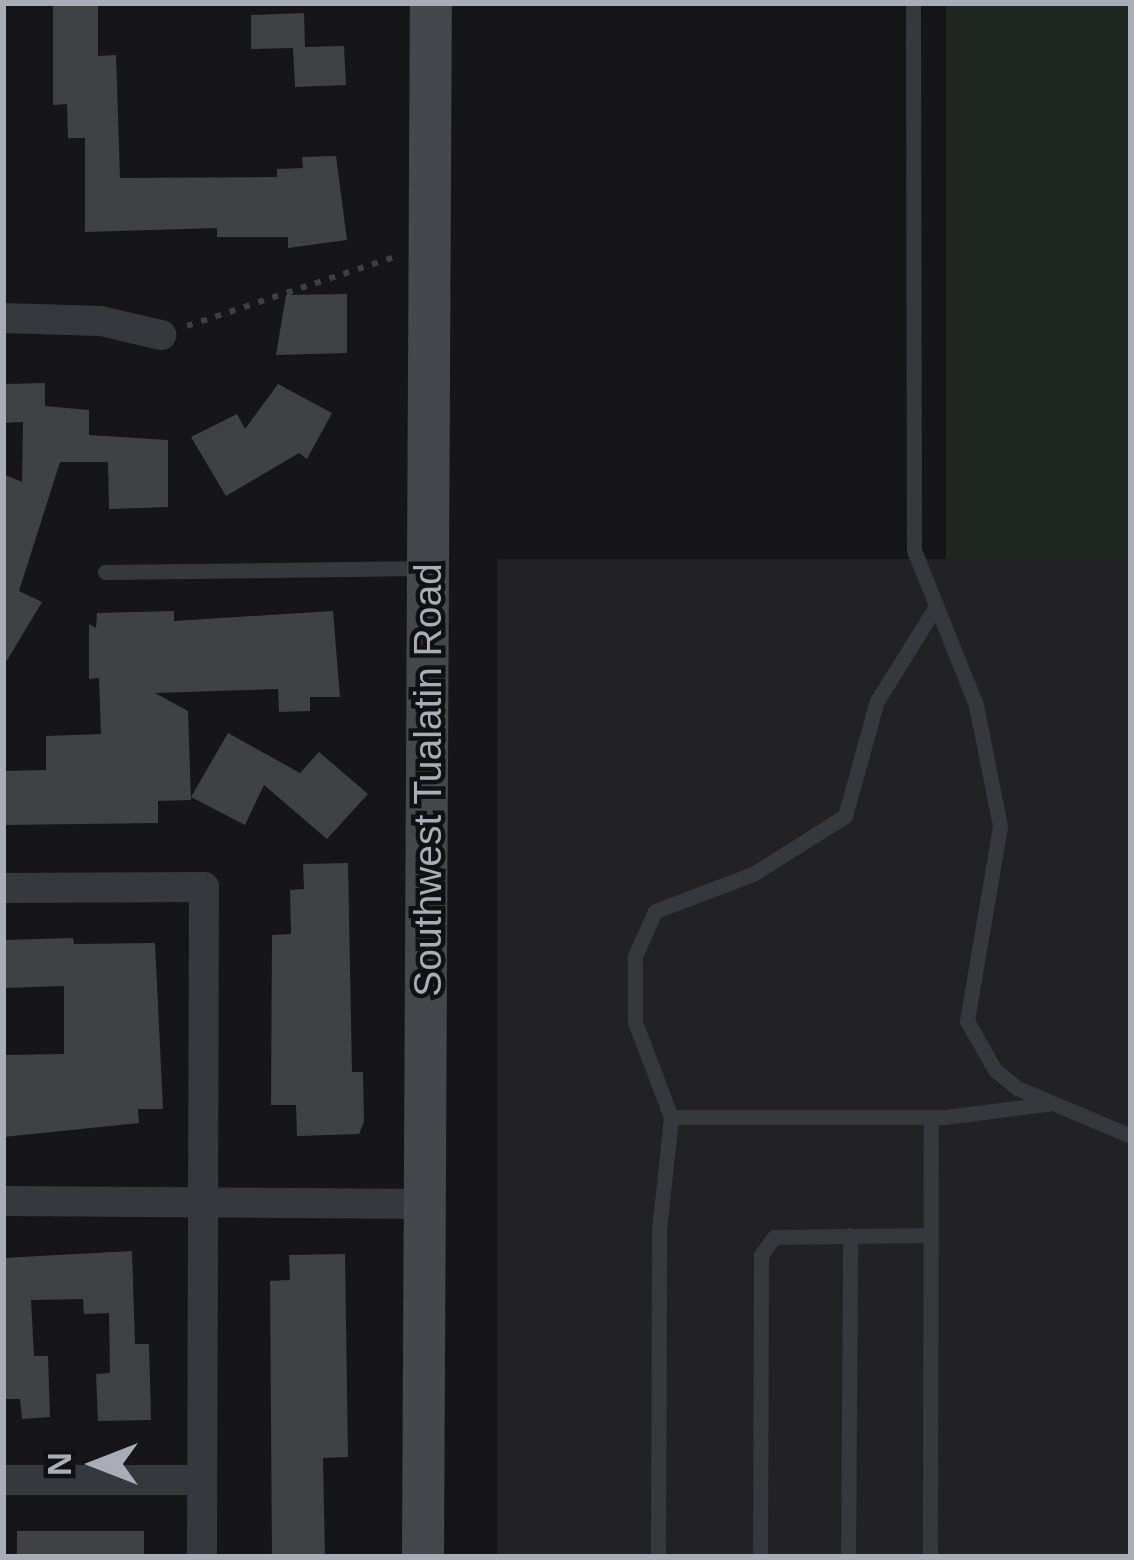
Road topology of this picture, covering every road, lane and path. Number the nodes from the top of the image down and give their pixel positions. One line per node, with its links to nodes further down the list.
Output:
1 (431, 3): 3 (main road, Southwest Tualatin Road)
2 (913, 3): 8 (lane)
3 (429, 247): 5 (path); 6 (main road, Southwest Tualatin Road)
4 (3, 318): 5 (street)
5 (161, 335)
6 (428, 568): 7 (lane); 16 (main road, Southwest Tualatin Road)
7 (105, 572)
8 (935, 608): 10 (lane); 11 (lane)
9 (3, 888): 15 (street)
10 (1047, 1104): 12 (lane); 13 (lane)
11 (671, 1117): 12 (lane); 23 (lane)
12 (931, 1117): 18 (lane)
13 (1131, 1136)
14 (3, 1201): 15 (street)
15 (205, 1202): 16 (street); 20 (street)
16 (425, 1204): 22 (main road, Southwest Tualatin Road)
17 (850, 1235): 18 (lane); 24 (lane); 25 (lane)
18 (930, 1235): 26 (lane)
19 (3, 1480): 20 (street)
20 (202, 1480): 21 (street)
21 (202, 1557)
22 (423, 1557)
23 (658, 1557)
24 (760, 1557)
25 (848, 1557)
26 (930, 1557)

